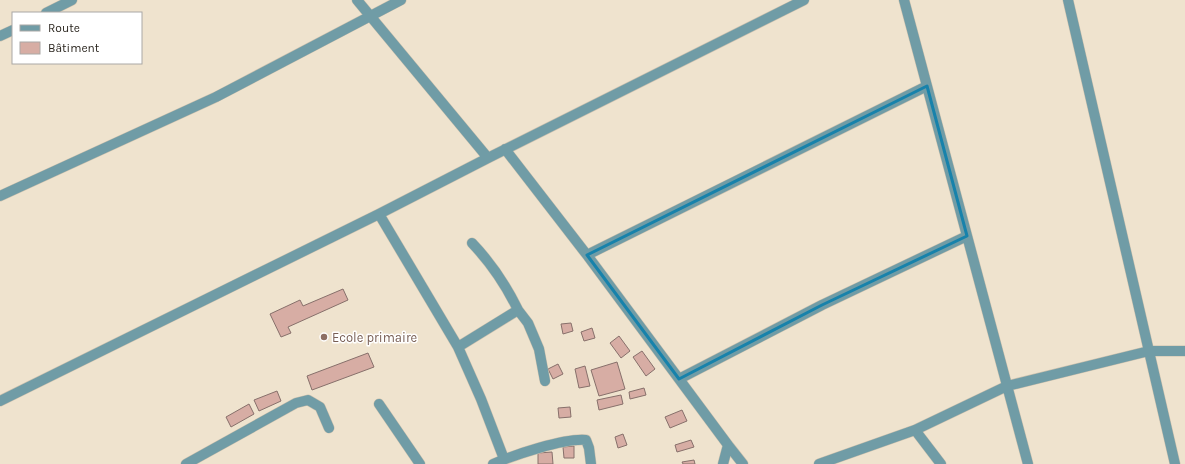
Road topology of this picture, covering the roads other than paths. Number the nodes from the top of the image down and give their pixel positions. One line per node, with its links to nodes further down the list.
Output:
1 (72, 0): 7 (street)
2 (358, 0): 8 (street)
3 (401, 0): 8 (street)
4 (804, 0): 12 (street)
5 (904, 0): 11 (street)
6 (1068, 0): 21 (street)
7 (48, 12)
8 (370, 16): 13 (street); 14 (street)
9 (12, 30): 10 (street)
10 (0, 36)
11 (927, 86): 16 (street); 18 (street)
12 (505, 149): 13 (street); 18 (street)
13 (488, 158): 15 (street)
14 (0, 196)
15 (380, 214): 20 (street); 26 (street)
16 (967, 236): 23 (street); 25 (street)
17 (472, 243): 19 (street)
18 (587, 255): 23 (street)
19 (518, 310): 20 (street); 24 (street)
20 (458, 347): 31 (street)
21 (1149, 351): 22 (street); 25 (street); 41 (street)
22 (1185, 351)
23 (679, 379): 30 (street)
24 (545, 381)
25 (1007, 386): 29 (street); 40 (street)
26 (1, 399)
27 (380, 404): 33 (street)
28 (329, 428): 32 (street)
29 (915, 430): 38 (street); 39 (street)
30 (728, 446): 36 (street); 37 (street)
31 (504, 459): 34 (street); 35 (street)
32 (186, 464)
33 (420, 464)
34 (493, 464)
35 (591, 464)
36 (723, 464)
37 (743, 464)
38 (819, 464)
39 (941, 464)
40 (1028, 464)
41 (1175, 464)

